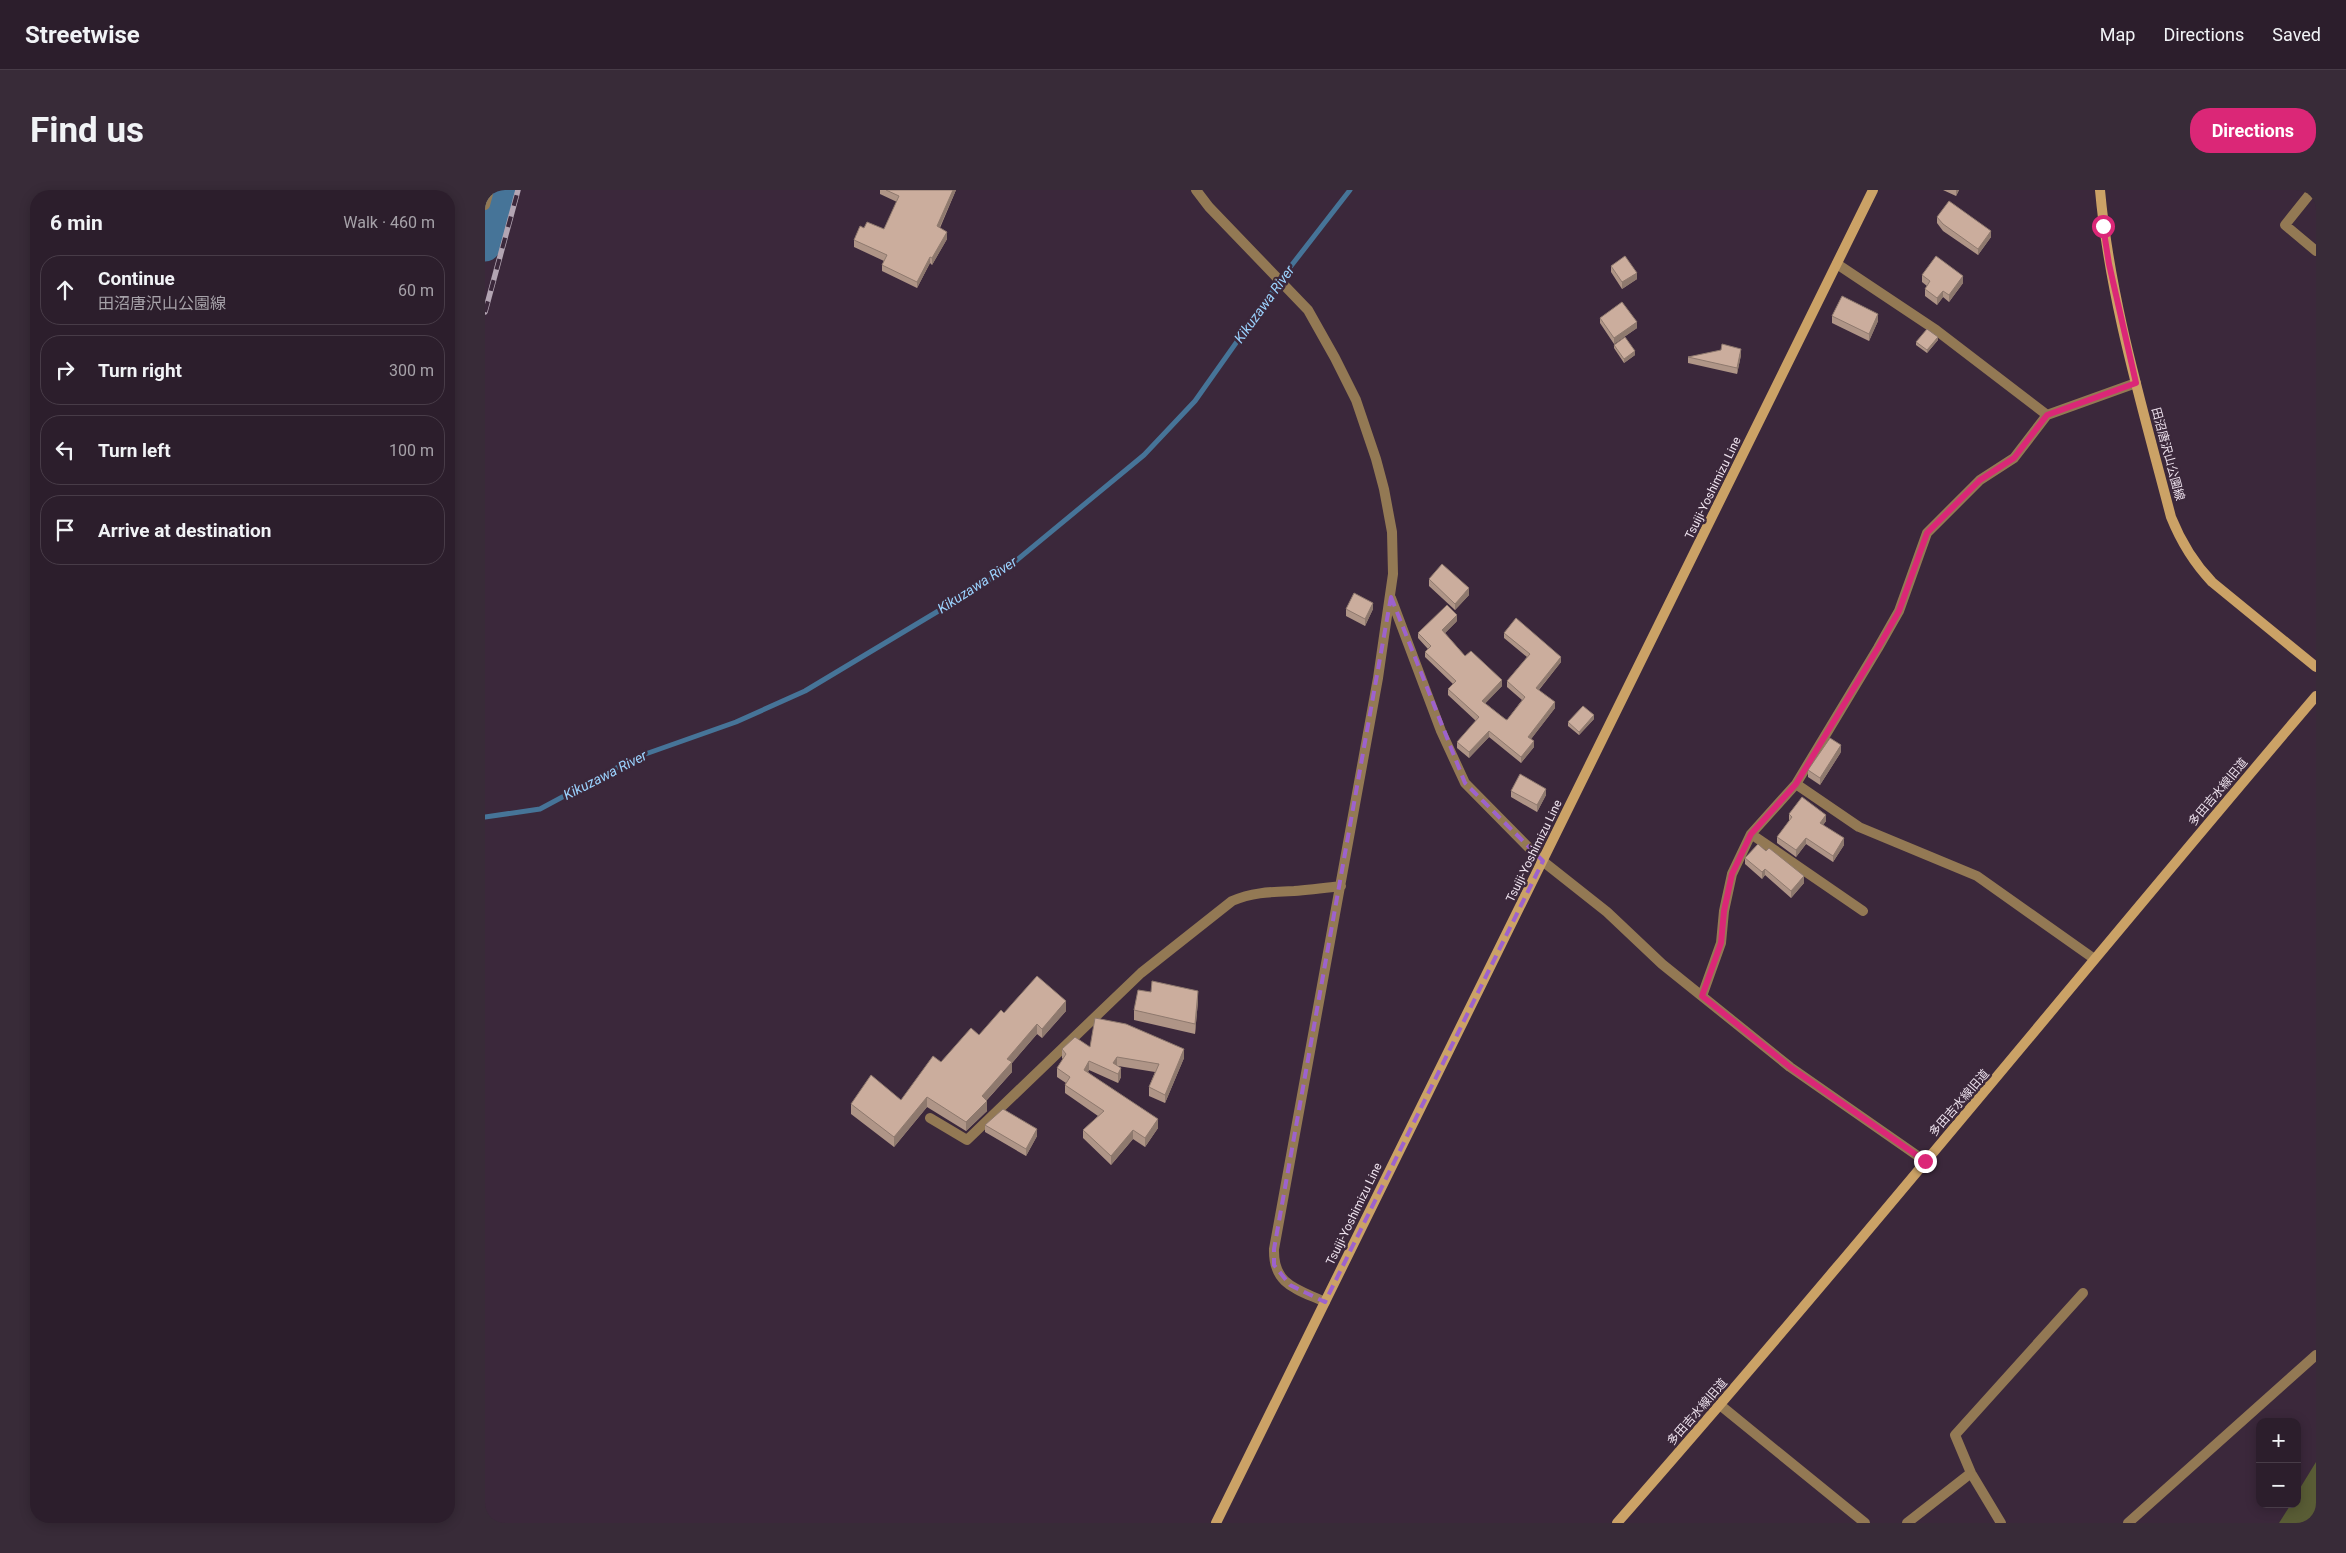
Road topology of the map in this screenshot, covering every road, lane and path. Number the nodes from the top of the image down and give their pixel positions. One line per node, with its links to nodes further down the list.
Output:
1 (489, 190): 6 (street)
2 (1196, 190): 11 (street)
3 (1873, 190): 8 (main road, Tsuiji-Yoshimizu Line)
4 (2100, 190): 9 (main road, 田沼唐沢山公園線)
5 (2313, 190): 7 (street)
6 (485, 205)
7 (2316, 251)
8 (1837, 264): 10 (street); 16 (main road, Tsuiji-Yoshimizu Line)
9 (2136, 383): 10 (street); 12 (main road, 田沼唐沢山公園線)
10 (2047, 415): 14 (street)
11 (1391, 598): 16 (street); 17 (street)
12 (2316, 667)
13 (2316, 696): 19 (main road, 多田吉水線旧道)
14 (1796, 784): 15 (street); 19 (street)
15 (1751, 834): 18 (street); 20 (street)
16 (1543, 861): 20 (street); 24 (main road, Tsuiji-Yoshimizu Line)
17 (1341, 886): 21 (street); 24 (street)
18 (1863, 910)
19 (2093, 958): 22 (main road, 多田吉水線旧道)
20 (1702, 996): 22 (street)
21 (930, 1118)
22 (1925, 1161): 26 (main road, 多田吉水線旧道)
23 (2083, 1293): 27 (street)
24 (1325, 1302): 28 (main road, Tsuiji-Yoshimizu Line)
25 (2316, 1355): 33 (street)
26 (1720, 1405): 29 (main road, 多田吉水線旧道); 30 (street)
27 (1971, 1473): 31 (street); 32 (street)
28 (1216, 1523)
29 (1617, 1523)
30 (1865, 1523)
31 (1907, 1523)
32 (2001, 1523)
33 (2128, 1523)

